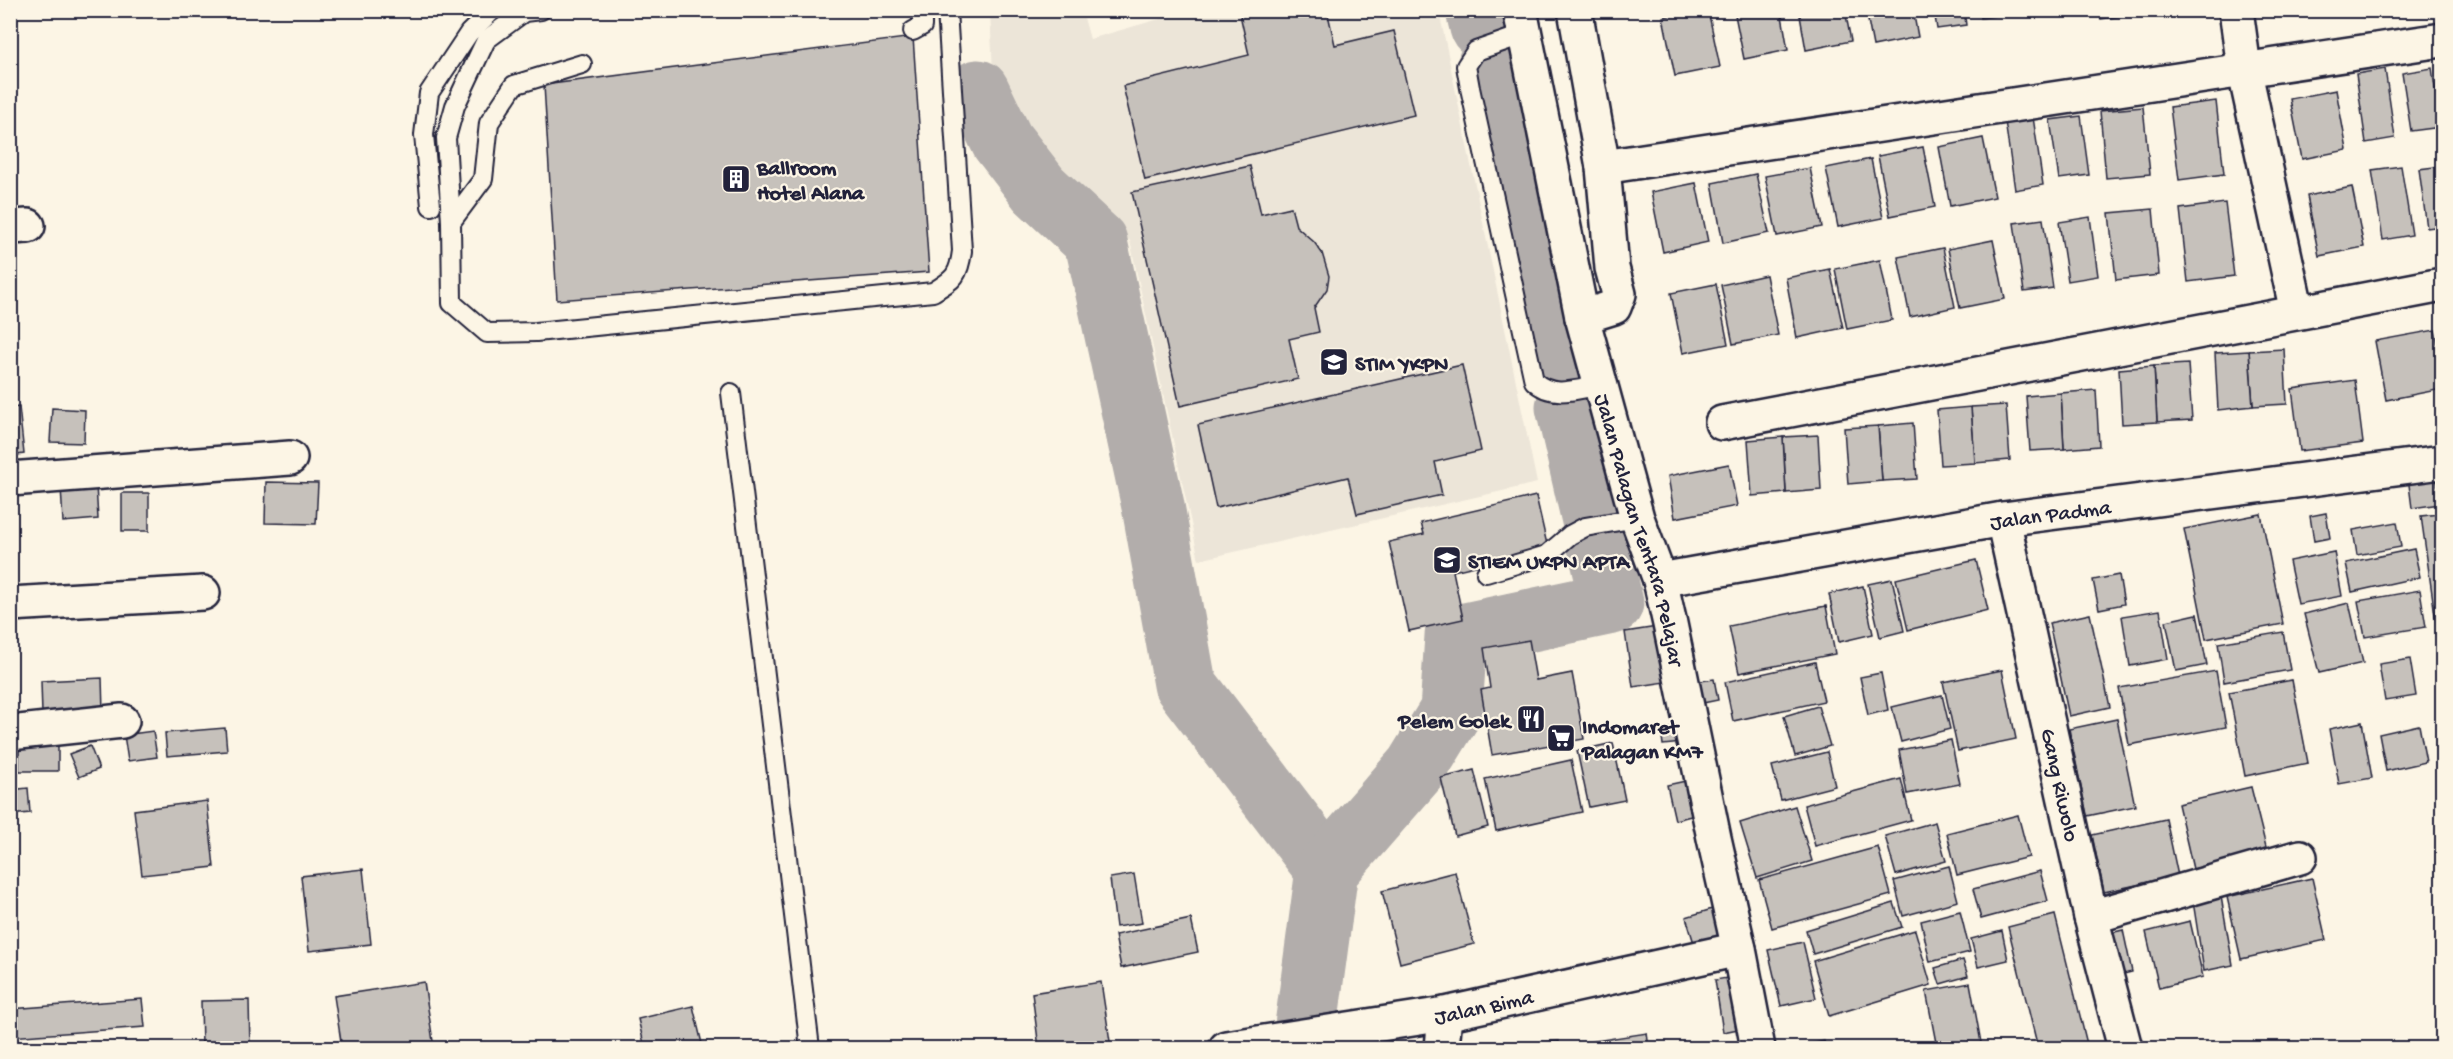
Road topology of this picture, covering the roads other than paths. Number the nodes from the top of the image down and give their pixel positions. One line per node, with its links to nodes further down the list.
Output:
1 (493, 10): 9 (lane)
2 (541, 10): 9 (lane)
3 (920, 10): 8 (lane)
4 (947, 10): 15 (lane)
5 (1575, 10): 13 (street)
6 (2236, 10): 12 (street)
7 (1522, 22): 18 (street, Jalan Palagan Tentara Pelajar); 19 (lane)
8 (913, 31)
9 (482, 33): 14 (lane); 15 (lane)
10 (2442, 40): 12 (street)
11 (582, 64): 15 (lane)
12 (2244, 68): 13 (street); 17 (street)
13 (1603, 167): 18 (street)
14 (431, 206)
15 (451, 222)
16 (2442, 285): 17 (street)
17 (2297, 312): 21 (street)
18 (1582, 317): 19 (street, Jalan Palagan Tentara Pelajar)
19 (1601, 385): 26 (street, Jalan Palagan Tentara Pelajar)
20 (731, 393): 38 (lane)
21 (1722, 423)
22 (290, 458): 24 (street)
23 (2442, 462): 25 (street, Jalan Padma)
24 (10, 479)
25 (2003, 519): 28 (street, Jalan Padma); 34 (street, Gang Riwolo)
26 (1624, 520): 27 (lane); 28 (street, Jalan Palagan Tentara Pelajar)
27 (1486, 573)
28 (1660, 580): 35 (street, Jalan Palagan Tentara Pelajar)
29 (203, 593): 30 (street)
30 (10, 604)
31 (122, 721): 32 (street)
32 (10, 733)
33 (2300, 857): 34 (street)
34 (2091, 917): 42 (street, Gang Riwolo)
35 (1739, 949): 36 (street, Jalan Bima); 41 (street, Jalan Palagan Tentara Pelajar)
36 (1445, 1014): 37 (street, Jalan Bima); 40 (street)
37 (1315, 1039): 39 (street, Jalan Bima)
38 (810, 1048)
39 (1226, 1048)
40 (1442, 1048)
41 (1758, 1048)
42 (2125, 1048)

